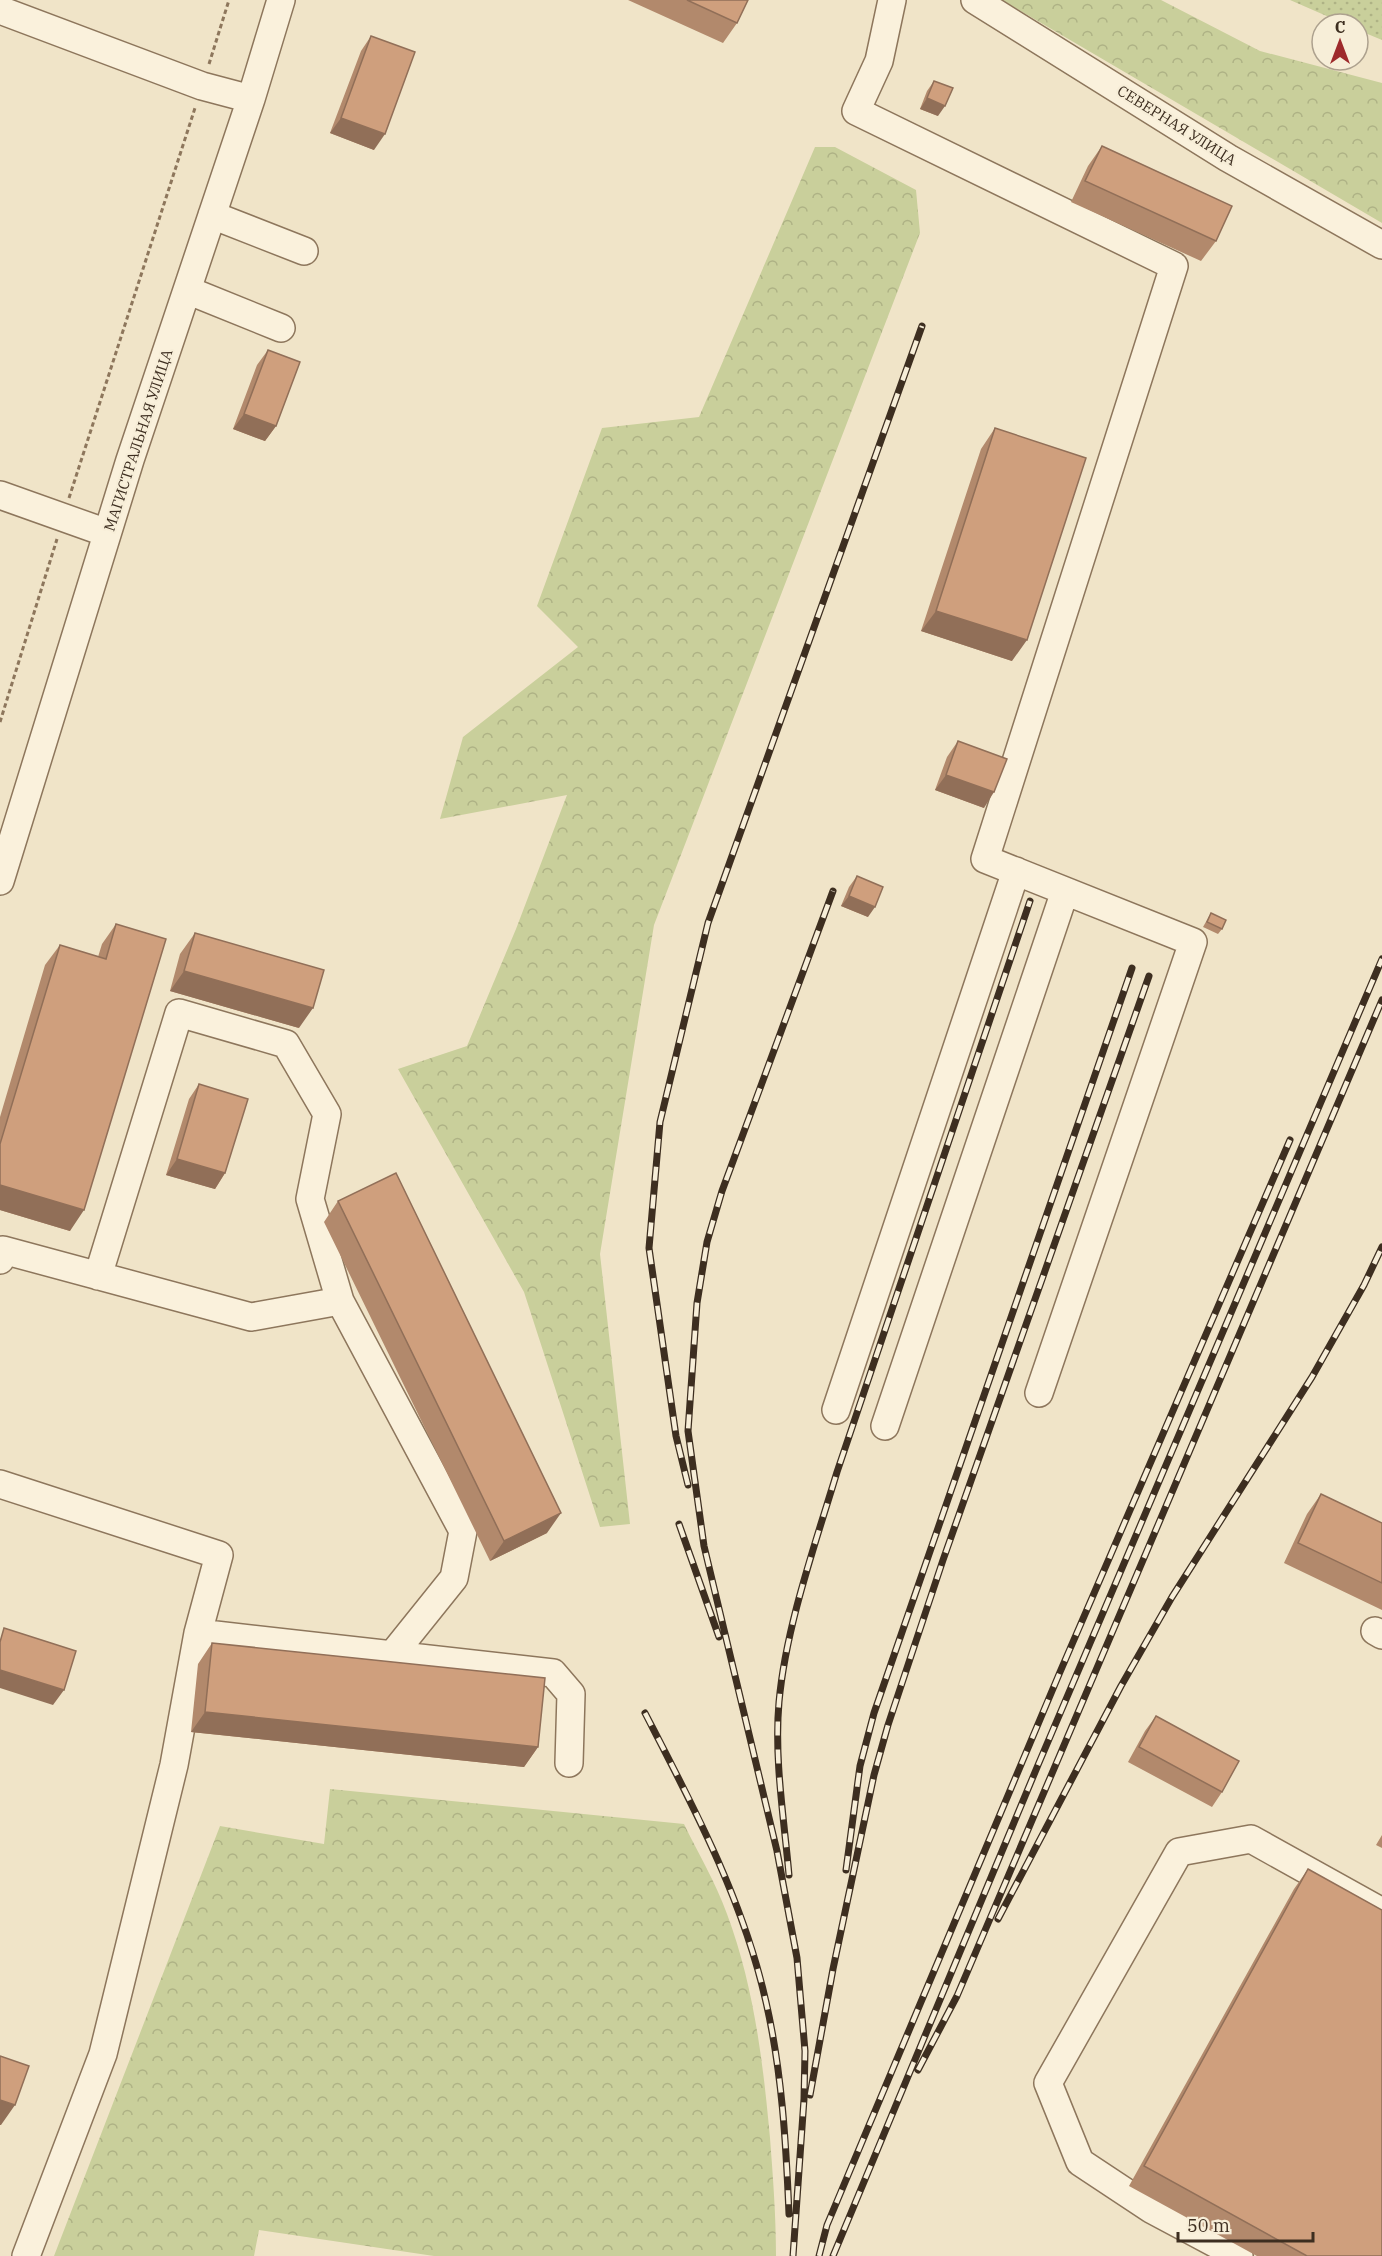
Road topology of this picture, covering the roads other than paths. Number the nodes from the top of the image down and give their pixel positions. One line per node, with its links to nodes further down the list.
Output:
1 (281, 0): 5 (street, МАГИСТРАЛЬНАЯ УЛИЦА)
2 (892, 0): 14 (street)
3 (975, 0): 7 (street, СЕВЕРНАЯ УЛИЦА)
4 (0, 10): 5 (street)
5 (251, 99): 6 (street, МАГИСТРАЛЬНАЯ УЛИЦА)
6 (212, 215): 8 (street); 9 (street, МАГИСТРАЛЬНАЯ УЛИЦА)
7 (1382, 245)
8 (304, 250)
9 (187, 290): 10 (street); 12 (street, МАГИСТРАЛЬНАЯ УЛИЦА)
10 (281, 328)
11 (0, 495): 12 (street)
12 (107, 533): 13 (street, МАГИСТРАЛЬНАЯ УЛИЦА)
13 (5, 845): 15 (street, МАГИСТРАЛЬНАЯ УЛИЦА)
14 (1016, 871): 16 (street); 21 (street)
15 (0, 881)
16 (1065, 891): 20 (street); 22 (street)
17 (0, 1260): 18 (street)
18 (98, 1276): 19 (street); 19 (street)
19 (340, 1301): 25 (street)
20 (1039, 1393)
21 (836, 1410)
22 (885, 1426)
23 (0, 1484): 24 (street)
24 (198, 1633): 25 (street); 28 (street)
25 (393, 1654): 26 (street)
26 (569, 1763)
27 (1382, 1912): 29 (street)
28 (26, 2256)
29 (1239, 2256)

